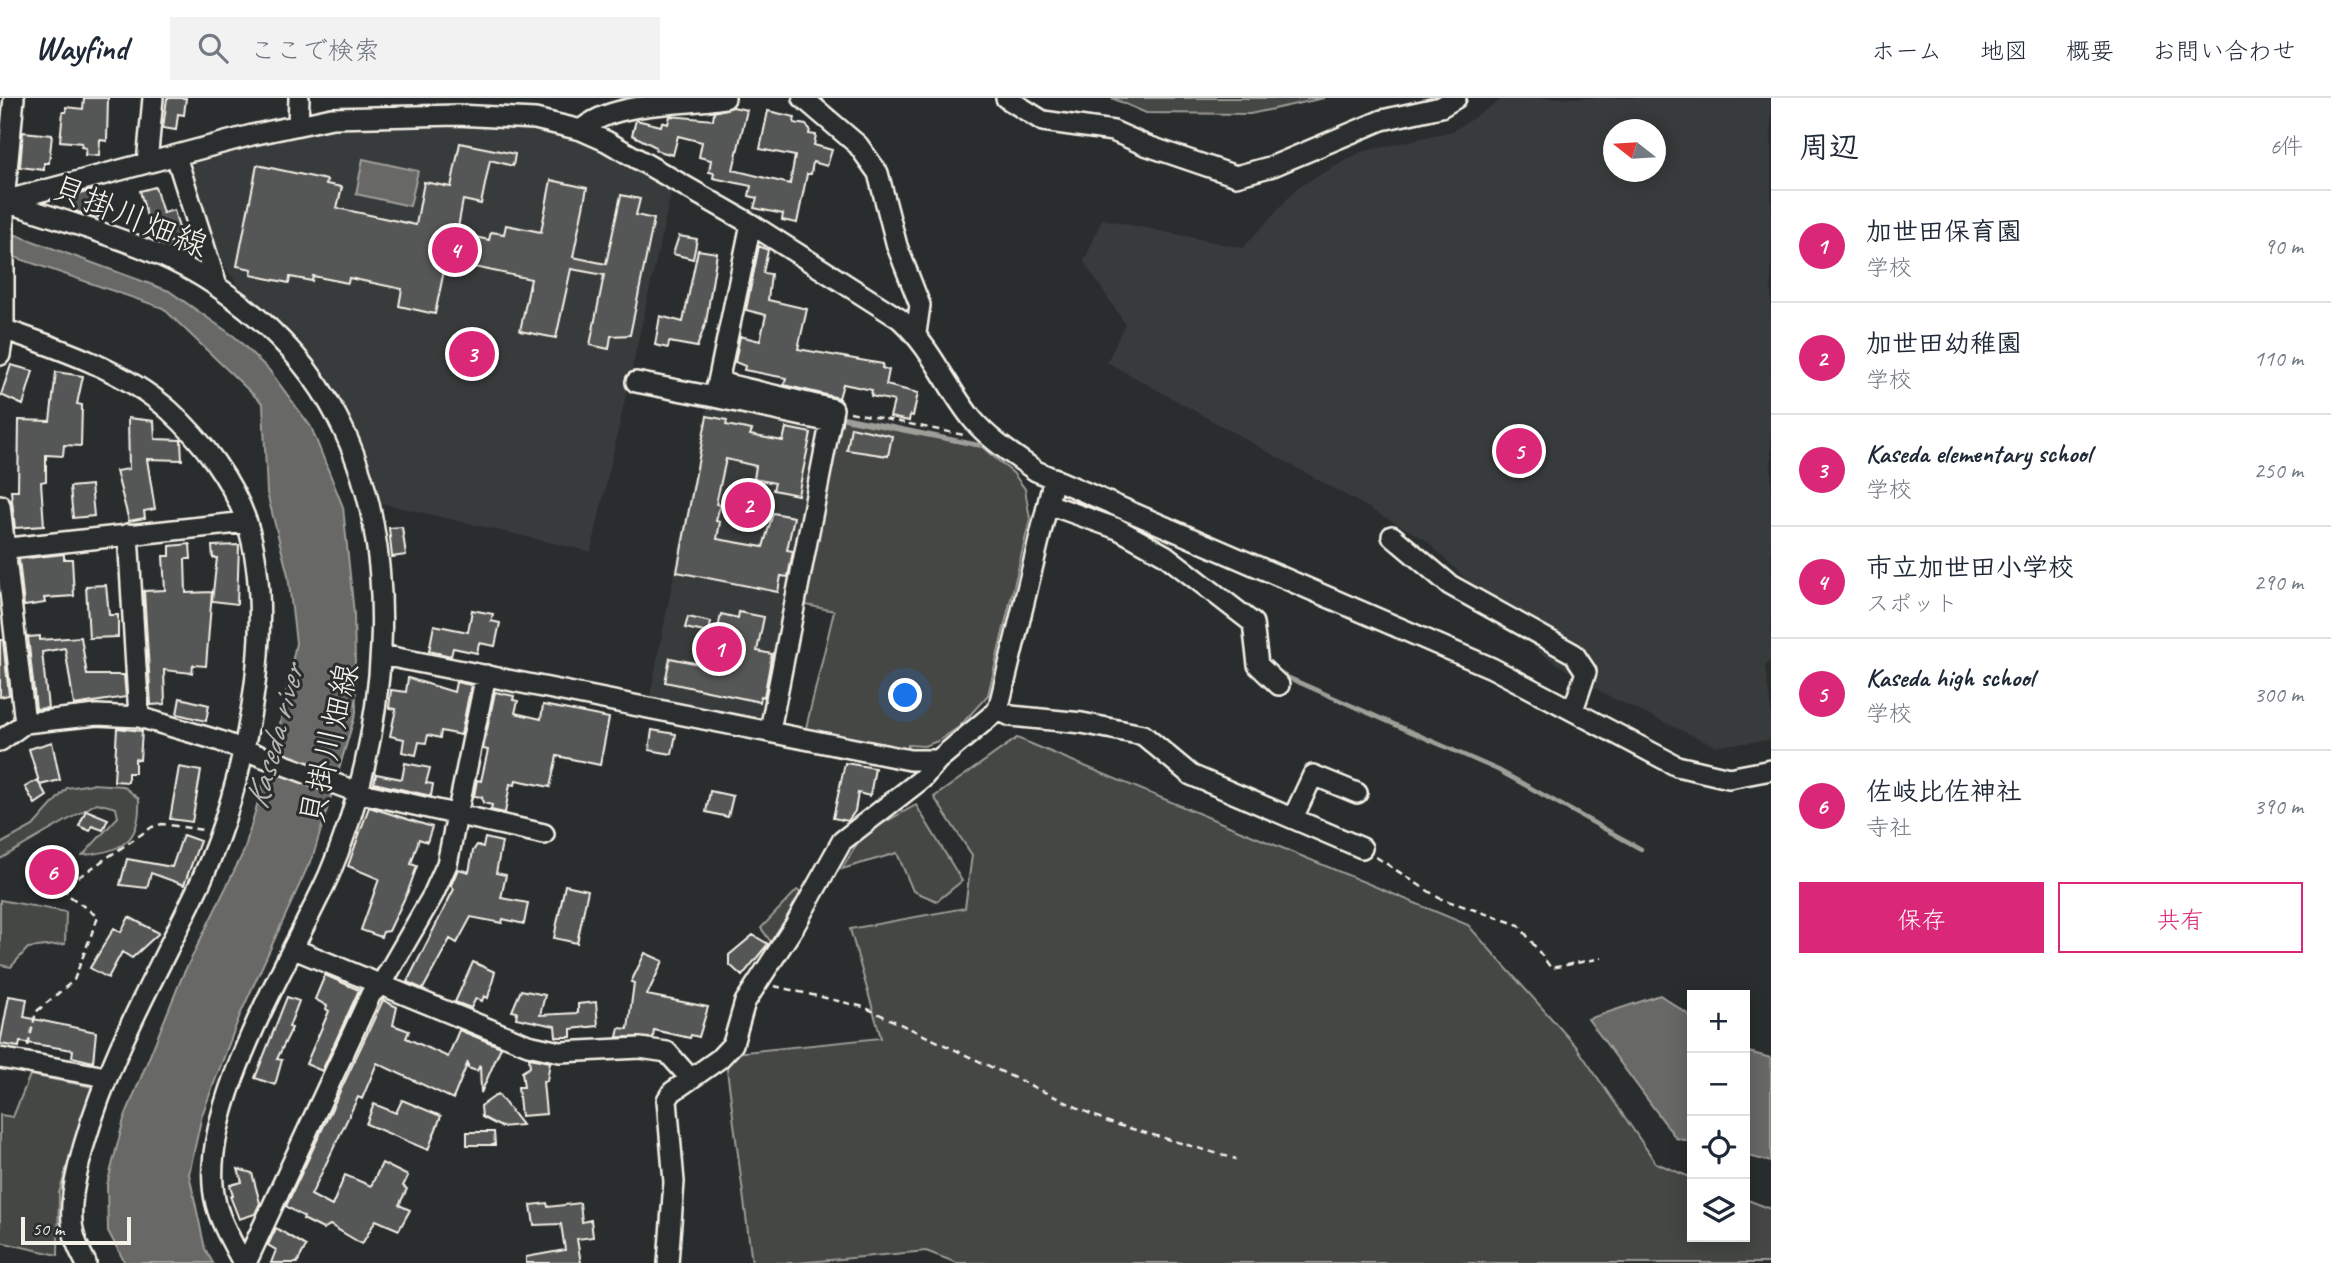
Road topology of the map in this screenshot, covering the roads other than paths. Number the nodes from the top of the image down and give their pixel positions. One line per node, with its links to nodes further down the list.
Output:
1 (14, 98): 13 (street)
2 (153, 98): 12 (street)
3 (299, 98): 9 (street)
4 (724, 98): 8 (street)
5 (803, 98): 17 (street)
6 (1006, 98): 7 (street)
7 (1456, 98)
8 (697, 100): 10 (street)
9 (298, 125): 10 (street); 11 (street)
10 (581, 130): 14 (street)
11 (176, 156): 12 (street); 15 (street)
12 (147, 163): 13 (street)
13 (3, 204): 15 (street, 貝掛川畑線); 16 (street)
14 (751, 225): 17 (street); 20 (street)
15 (217, 286): 28 (street, 貝掛川畑線)
16 (3, 326): 18 (street); 24 (street)
17 (916, 333): 21 (street)
18 (0, 355)
19 (636, 382): 20 (street)
20 (715, 390): 36 (street)
21 (1054, 478): 22 (street); 33 (street)
22 (1048, 504): 31 (street); 32 (street)
23 (0, 505): 27 (street)
24 (247, 522): 25 (street); 38 (street)
25 (128, 534): 27 (street); 34 (street)
26 (1392, 536): 33 (street)
27 (1, 549): 29 (street)
28 (382, 655): 30 (street); 41 (street, 貝掛川畑線)
29 (8, 667): 35 (street)
30 (486, 675): 36 (street); 43 (street)
31 (1279, 685)
32 (998, 710): 39 (street); 44 (street)
33 (1573, 710): 40 (street)
34 (139, 717): 35 (street); 38 (street)
35 (25, 723): 37 (street)
36 (770, 730): 39 (street)
37 (0, 741)
38 (248, 752): 41 (street); 50 (street)
39 (938, 760): 51 (street)
40 (1771, 770)
41 (352, 791): 43 (street); 47 (street, 貝掛川畑線)
42 (1357, 793): 44 (street)
43 (458, 816): 45 (street); 48 (street)
44 (1293, 818): 46 (street)
45 (544, 834)
46 (1362, 848)
47 (293, 949): 48 (street); 53 (street, 貝掛川畑線)
48 (381, 985): 51 (street); 53 (street)
49 (0, 1058): 50 (street)
50 (106, 1077): 52 (street)
51 (690, 1078): 54 (street)
52 (84, 1262)
53 (244, 1263)
54 (668, 1263)

